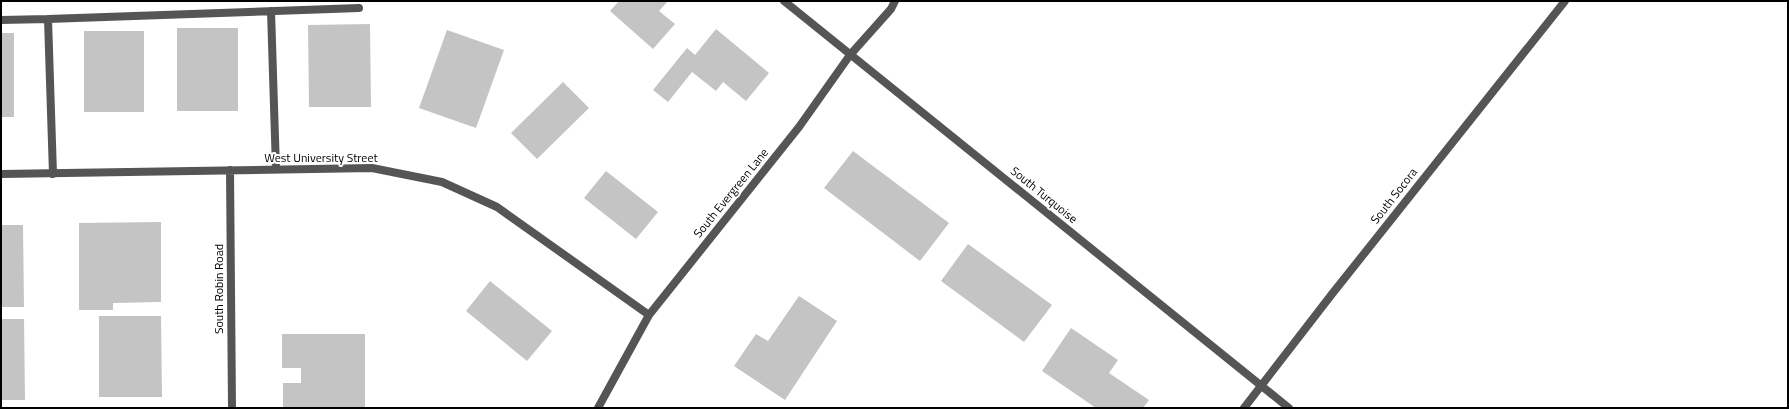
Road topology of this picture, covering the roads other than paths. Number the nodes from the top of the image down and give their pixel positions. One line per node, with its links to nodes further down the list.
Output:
1 (784, 1): 8 (street, South Turquoise)
2 (895, 1): 8 (street, South Evergreen Lane)
3 (1565, 1): 14 (street, South Socora)
4 (359, 8): 5 (street)
5 (271, 11): 6 (street); 9 (street)
6 (48, 19): 7 (street); 12 (street)
7 (1, 20)
8 (850, 55): 13 (street, South Evergreen Lane); 14 (street, South Turquoise)
9 (276, 169): 10 (street, West University Street); 13 (street, West University Street)
10 (230, 170): 12 (street, West University Street); 15 (street, South Robin Road)
11 (1, 174): 12 (street, West University Street)
12 (53, 174)
13 (648, 315): 16 (street, South Evergreen Lane)
14 (1261, 386): 17 (street, South Socora); 18 (street, South Turquoise)
15 (232, 408)
16 (598, 408)
17 (1244, 408)
18 (1289, 408)

